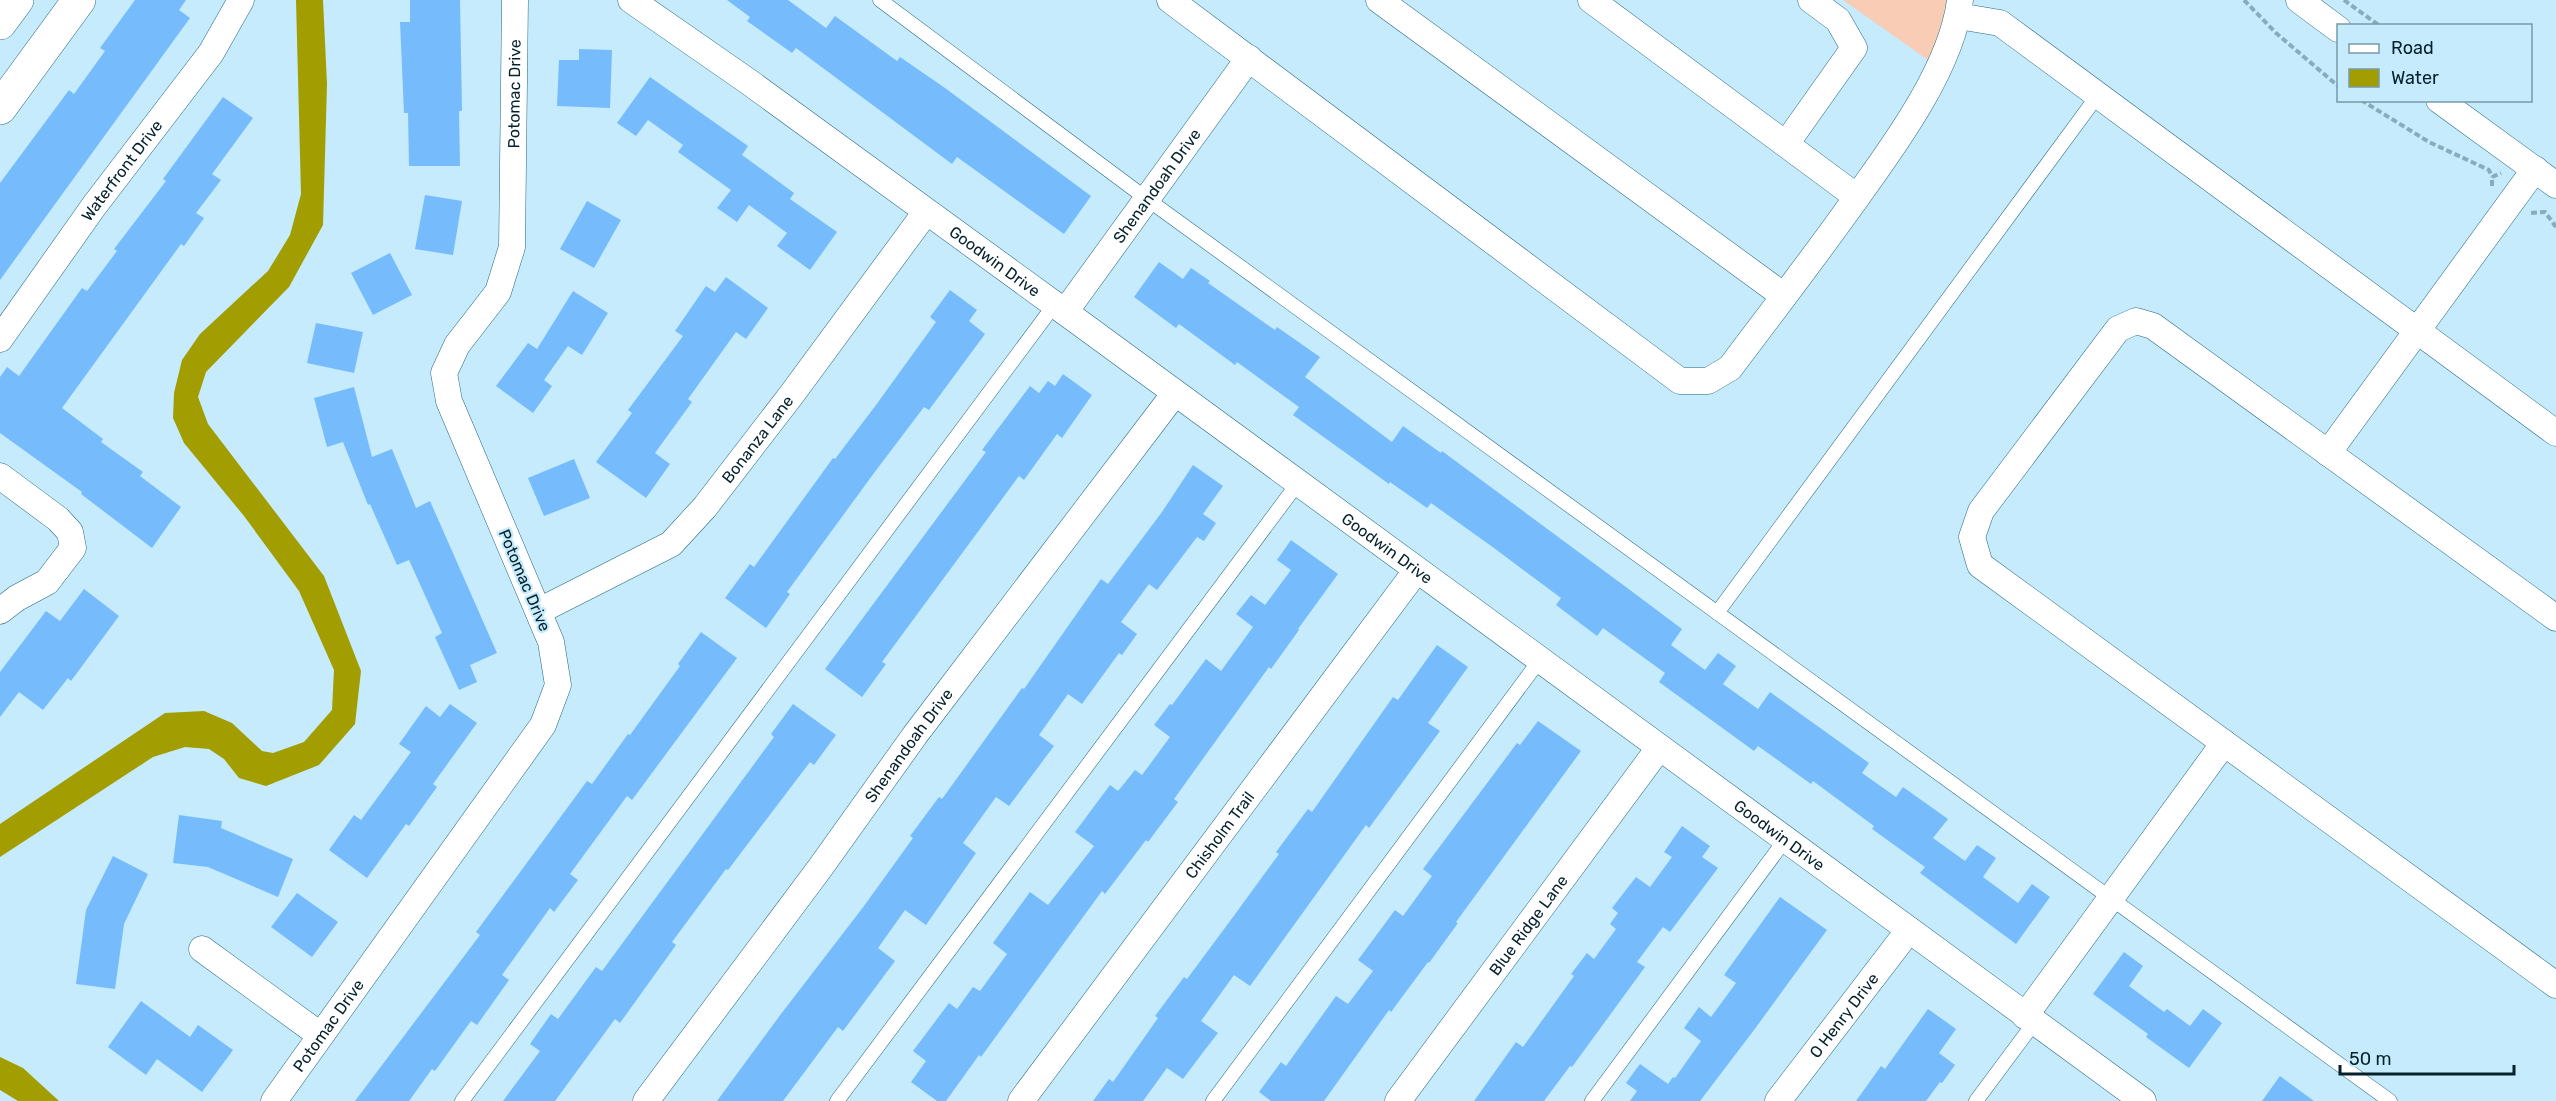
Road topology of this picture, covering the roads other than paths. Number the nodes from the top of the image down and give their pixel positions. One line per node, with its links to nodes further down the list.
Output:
1 (17, 0): 13 (main road)
2 (79, 0): 18 (main road)
3 (241, 0): 28 (street, Waterfront Drive)
4 (515, 0): 36 (street, Potomac Drive)
5 (631, 0): 24 (street, Goodwin Drive)
6 (880, 0): 23 (lane)
7 (1170, 0): 15 (street)
8 (1379, 0): 25 (street)
9 (1591, 0): 19 (street)
10 (1811, 0): 19 (street)
11 (2299, 0): 14 (street)
12 (1959, 8): 16 (street); 22 (street)
13 (0, 23)
14 (2337, 27)
15 (1248, 58): 23 (street, Shenandoah Drive); 25 (street)
16 (2098, 95): 27 (street); 37 (lane)
17 (2442, 102): 20 (street)
18 (0, 108)
19 (1786, 144): 22 (street)
20 (2535, 169): 21 (street); 27 (street)
21 (2556, 185)
22 (1857, 197): 25 (street)
23 (1147, 199): 26 (street, Shenandoah Drive); 37 (lane)
24 (926, 212): 26 (street, Goodwin Drive); 36 (street, Bonanza Lane)
25 (1784, 296)
26 (1060, 308): 29 (street, Goodwin Drive); 50 (lane)
27 (2418, 330): 30 (street); 31 (street)
28 (0, 339)
29 (1174, 393): 33 (street, Goodwin Drive); 51 (street, Shenandoah Drive)
30 (2556, 433)
31 (2328, 453): 38 (street); 40 (street)
32 (0, 476): 35 (street)
33 (1298, 483): 34 (street, Goodwin Drive); 52 (lane)
34 (1416, 571): 39 (street, Goodwin Drive); 53 (street, Chisholm Trail)
35 (0, 611)
36 (539, 611): 48 (street, Potomac Drive)
37 (1717, 613): 43 (lane)
38 (2556, 618)
39 (1539, 661): 41 (street, Goodwin Drive); 54 (lane)
40 (2224, 743): 43 (street); 46 (street)
41 (1659, 748): 42 (street, Goodwin Drive); 55 (street, Blue Ridge Lane)
42 (1785, 840): 44 (street, Goodwin Drive); 56 (lane)
43 (2110, 898): 47 (street); 60 (lane)
44 (1909, 930): 47 (street, Goodwin Drive); 57 (street, O Henry Drive)
45 (202, 949): 48 (street)
46 (2556, 985)
47 (2030, 1019): 58 (lane); 59 (street, Goodwin Drive)
48 (320, 1035): 49 (street, Potomac Drive)
49 (274, 1101)
50 (462, 1101)
51 (646, 1101)
52 (837, 1101)
53 (1021, 1101)
54 (1213, 1101)
55 (1398, 1101)
56 (1592, 1101)
57 (1778, 1101)
58 (1976, 1101)
59 (2143, 1101)
60 (2390, 1101)

